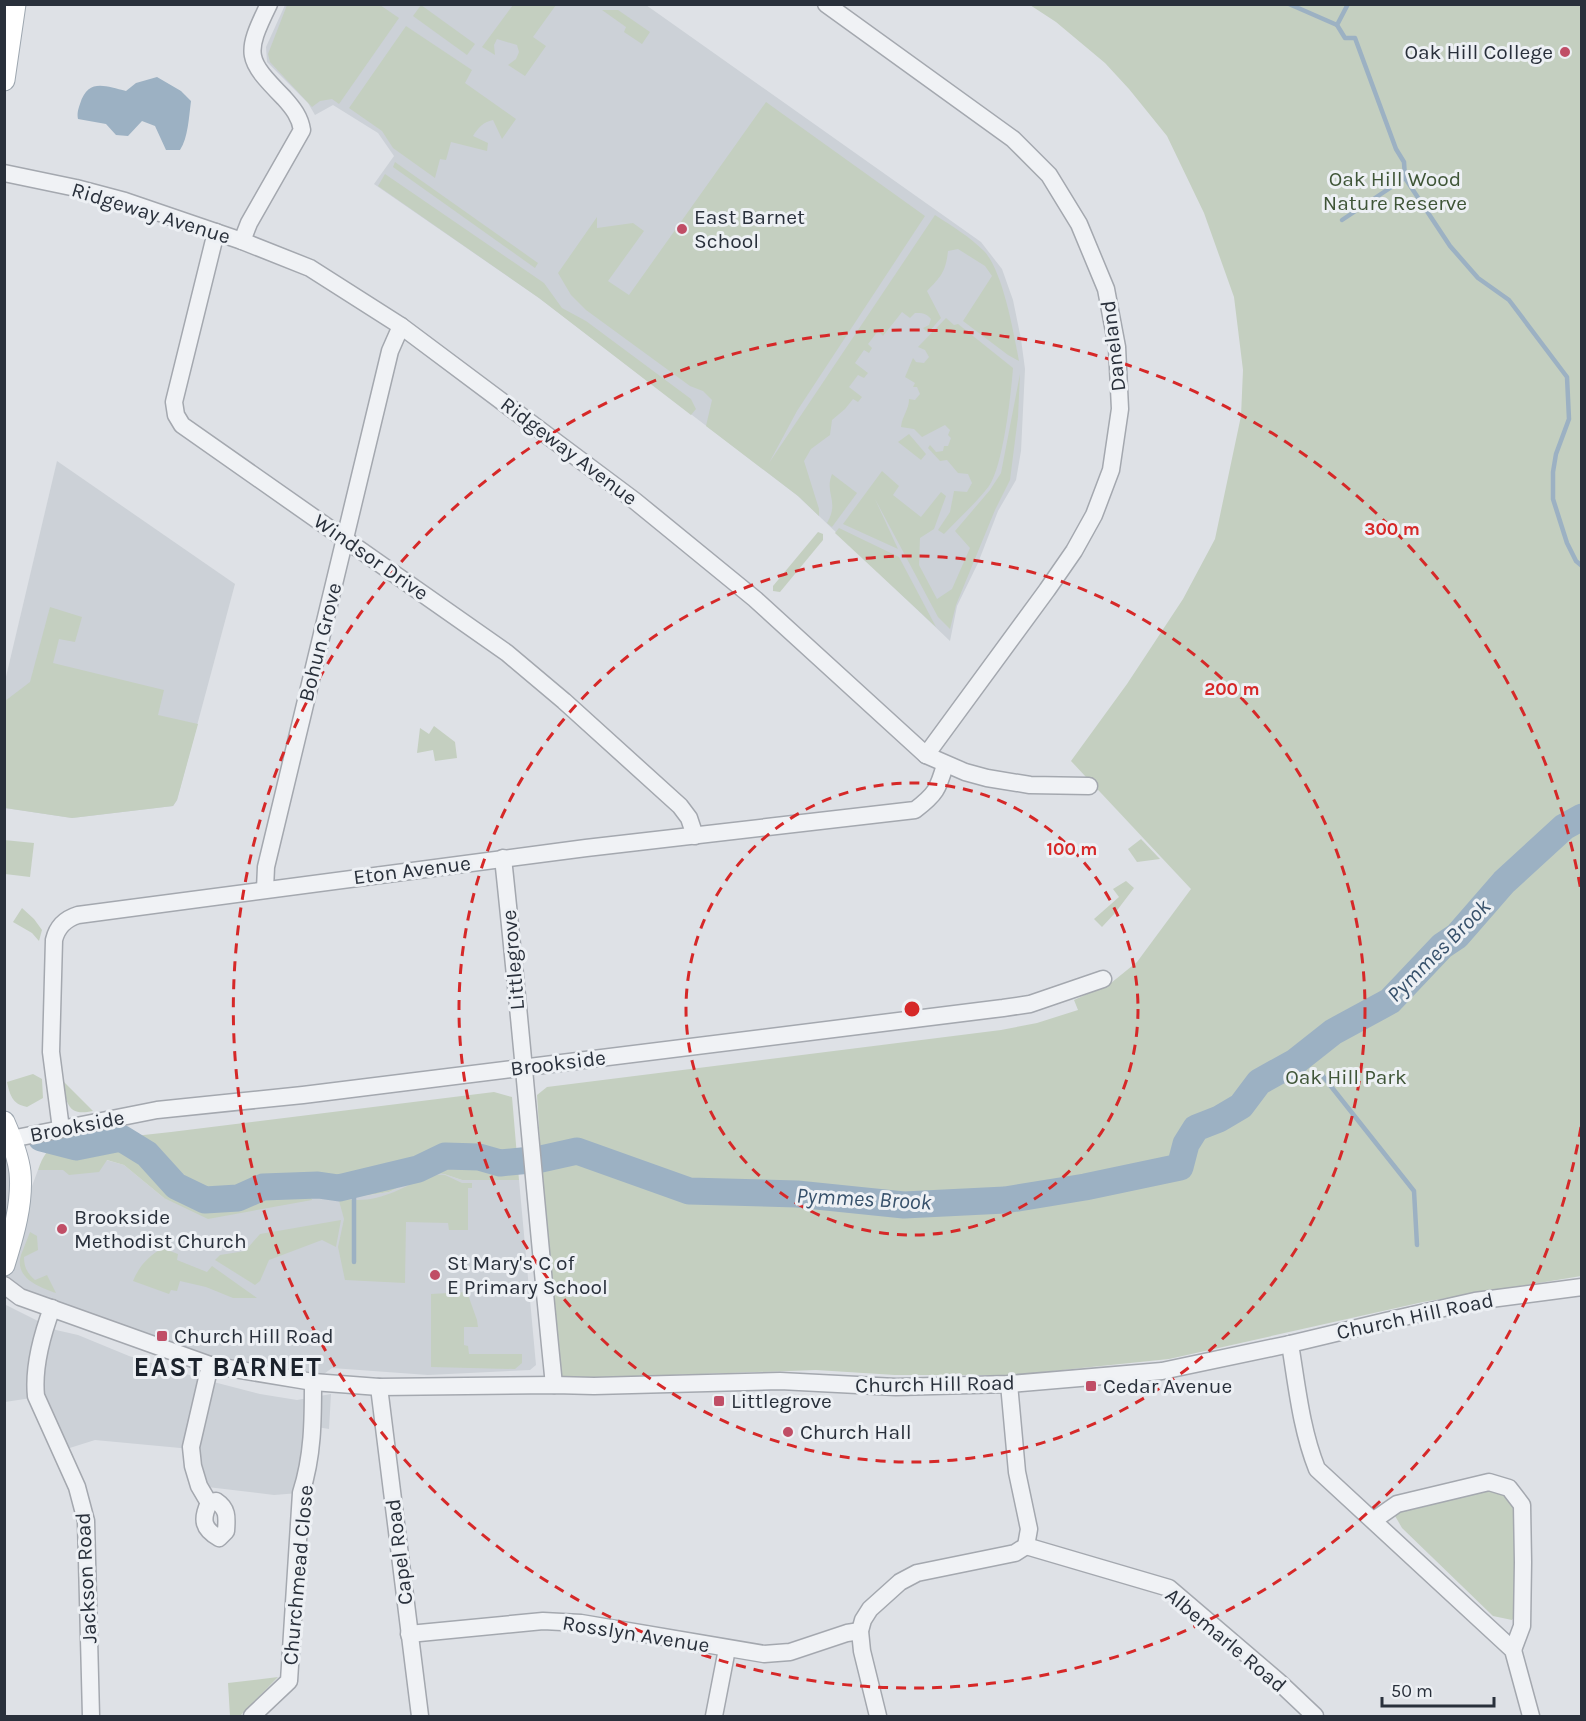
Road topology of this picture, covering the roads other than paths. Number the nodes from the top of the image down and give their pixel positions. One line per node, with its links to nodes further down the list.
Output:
1 (15, 4): 4 (main road)
2 (269, 4): 7 (street)
3 (826, 4): 10 (street, Daneland)
4 (4, 80)
5 (4, 173): 6 (street, Ridgeway Avenue)
6 (216, 232): 7 (street, Ridgeway Avenue); 9 (street, Windsor Drive)
7 (242, 241): 8 (street, Ridgeway Avenue)
8 (401, 326): 9 (street, Bohun Grove); 10 (street, Ridgeway Avenue)
9 (344, 540): 13 (street, Windsor Drive); 15 (street, Bohun Grove)
10 (926, 755): 11 (street, Ridgeway Avenue)
11 (945, 765): 12 (street, Ridgeway Avenue); 13 (street, Eton Avenue)
12 (1089, 786)
13 (695, 836): 14 (street, Eton Avenue)
14 (502, 858): 15 (street, Eton Avenue); 17 (street, Littlegrove)
15 (265, 890): 18 (street, Eton Avenue)
16 (1103, 979): 17 (street, Brookside)
17 (522, 1067): 18 (street, Brookside); 28 (street, Littlegrove)
18 (54, 1130): 19 (street, Brookside)
19 (15, 1132): 20 (main road)
20 (4, 1265)
21 (4, 1285): 23 (street, Church Hill Road)
22 (1581, 1287): 24 (street, Church Hill Road)
23 (52, 1308): 25 (street, Church Hill Road); 37 (street, Jackson Road)
24 (1290, 1344): 27 (street, Church Hill Road); 31 (street)
25 (210, 1365): 26 (street, Church Hill Road); 30 (street)
26 (313, 1382): 29 (street, Church Hill Road); 38 (street, Churchmead Close)
27 (1009, 1384): 28 (street, Church Hill Road); 32 (street)
28 (554, 1385): 29 (street, Church Hill Road)
29 (379, 1387): 34 (street, Capel Road)
30 (209, 1503)
31 (1374, 1520): 36 (street); 36 (street)
32 (1026, 1546): 33 (street); 42 (street, Albemarle Road)
33 (860, 1631): 35 (street, Rosslyn Avenue); 41 (street)
34 (409, 1634): 35 (street, Rosslyn Avenue); 39 (street, Capel Road)
35 (727, 1649): 40 (street)
36 (1513, 1650): 43 (street)
37 (92, 1716)
38 (252, 1716)
39 (420, 1716)
40 (714, 1716)
41 (878, 1716)
42 (1316, 1716)
43 (1531, 1716)

